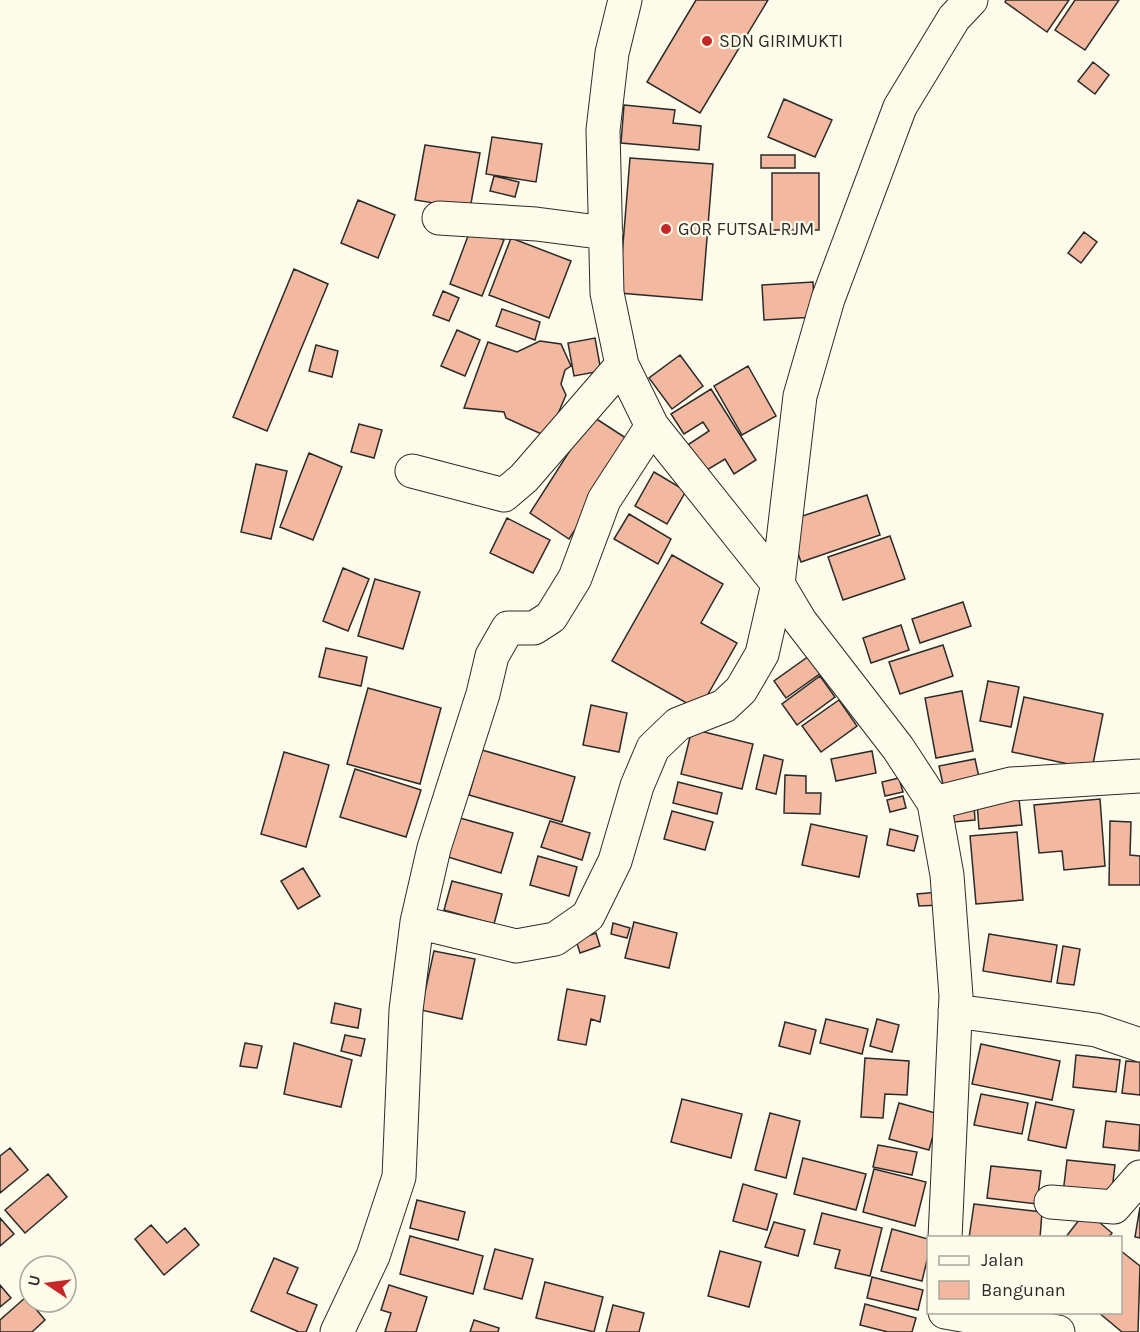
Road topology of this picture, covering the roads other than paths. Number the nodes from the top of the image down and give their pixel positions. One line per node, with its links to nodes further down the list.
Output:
1 (625, 0): 4 (street)
2 (971, 0): 8 (street)
3 (439, 218): 4 (street)
4 (606, 233): 5 (street)
5 (622, 365): 6 (street); 7 (street)
6 (652, 426): 8 (street); 11 (street)
7 (412, 471)
8 (778, 584): 10 (street); 11 (street)
9 (1140, 776): 10 (street)
10 (934, 803): 12 (street)
11 (417, 922): 19 (street)
12 (956, 1011): 13 (street); 16 (street)
13 (1140, 1045)
14 (1140, 1177): 15 (street)
15 (1051, 1202)
16 (945, 1236)
17 (939, 1314): 20 (street)
18 (956, 1314): 21 (street)
19 (337, 1332)
20 (938, 1332)
21 (1058, 1332)

